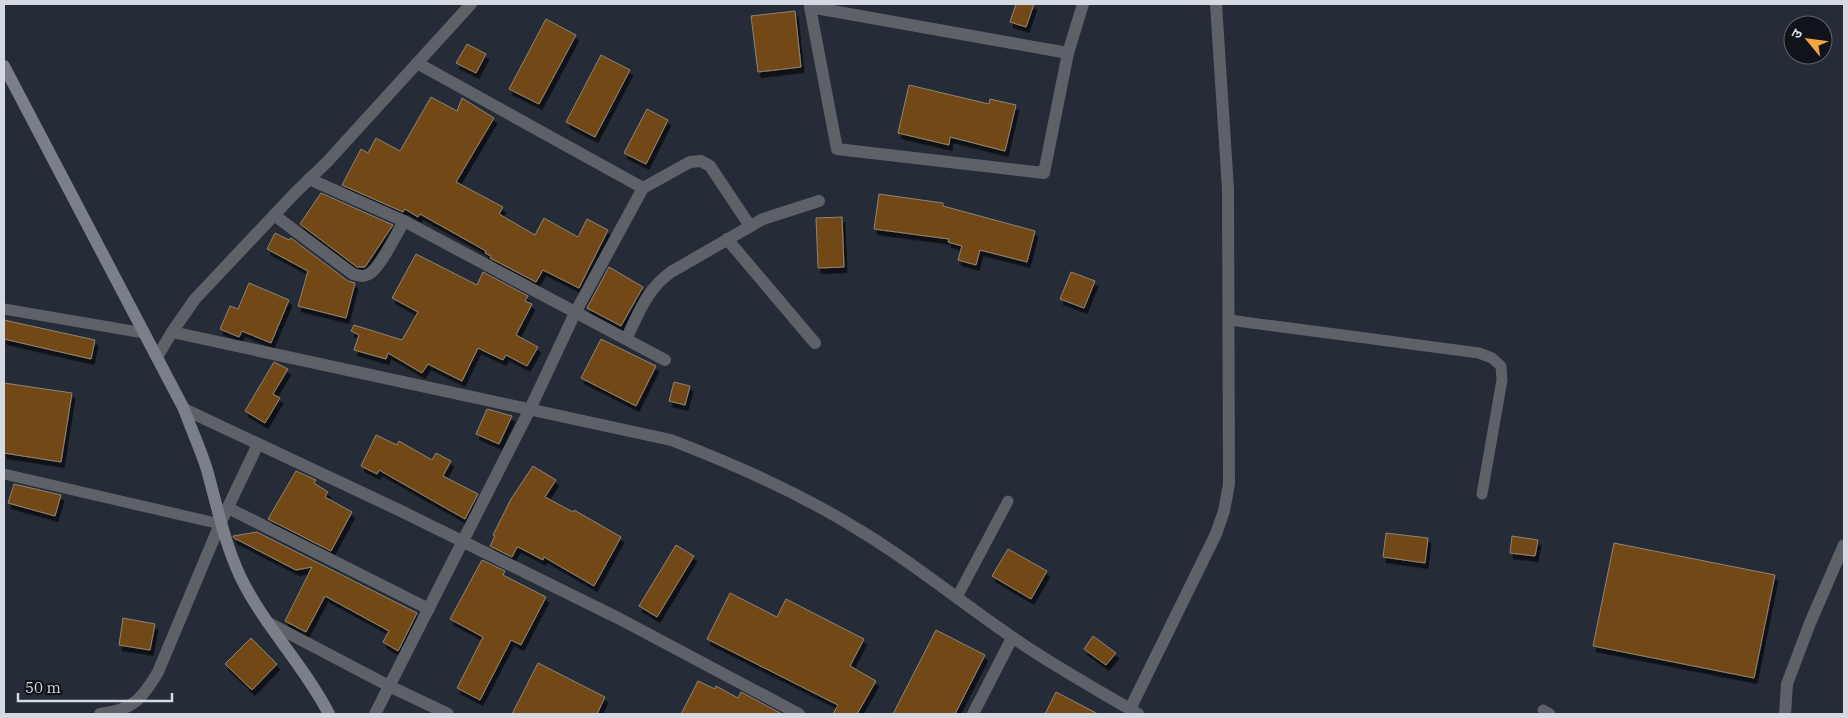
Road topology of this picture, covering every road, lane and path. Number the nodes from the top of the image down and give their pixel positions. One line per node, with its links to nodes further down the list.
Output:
1 (471, 4): 6 (street)
2 (1083, 4): 5 (street)
3 (1216, 4): 17 (street)
4 (810, 5): 5 (street); 5 (street)
5 (1068, 53)
6 (417, 63): 8 (street); 9 (street)
7 (4, 66): 19 (main road)
8 (310, 179): 11 (street); 12 (street)
9 (643, 188): 13 (street); 16 (street)
10 (819, 201): 13 (street)
11 (274, 215): 12 (street); 18 (street)
12 (404, 221): 16 (street)
13 (750, 226): 14 (street)
14 (727, 239): 20 (street); 21 (street)
15 (4, 309): 19 (lane)
16 (575, 313): 20 (street); 25 (street)
17 (1230, 320): 28 (lane); 39 (street)
18 (172, 332): 22 (street); 25 (street)
19 (144, 333): 22 (main road)
20 (626, 340): 23 (street)
21 (815, 343)
22 (157, 358): 24 (main road)
23 (665, 360)
24 (184, 409): 26 (street); 31 (main road)
25 (530, 409): 32 (street); 34 (street)
26 (258, 444): 30 (street); 32 (street)
27 (4, 474): 31 (lane)
28 (1482, 494)
29 (1008, 501): 34 (lane)
30 (228, 508): 31 (street); 35 (street)
31 (220, 524): 36 (main road); 40 (street)
32 (464, 542): 35 (street); 44 (street)
33 (1844, 545): 46 (street)
34 (957, 597): 37 (street)
35 (429, 609): 38 (street)
36 (267, 622): 38 (street); 41 (main road)
37 (1012, 638): 39 (street); 45 (street)
38 (389, 686): 42 (street); 43 (street)
39 (1134, 712)
40 (104, 714)
41 (328, 714)
42 (375, 714)
43 (448, 714)
44 (799, 714)
45 (973, 714)
46 (1785, 714)

